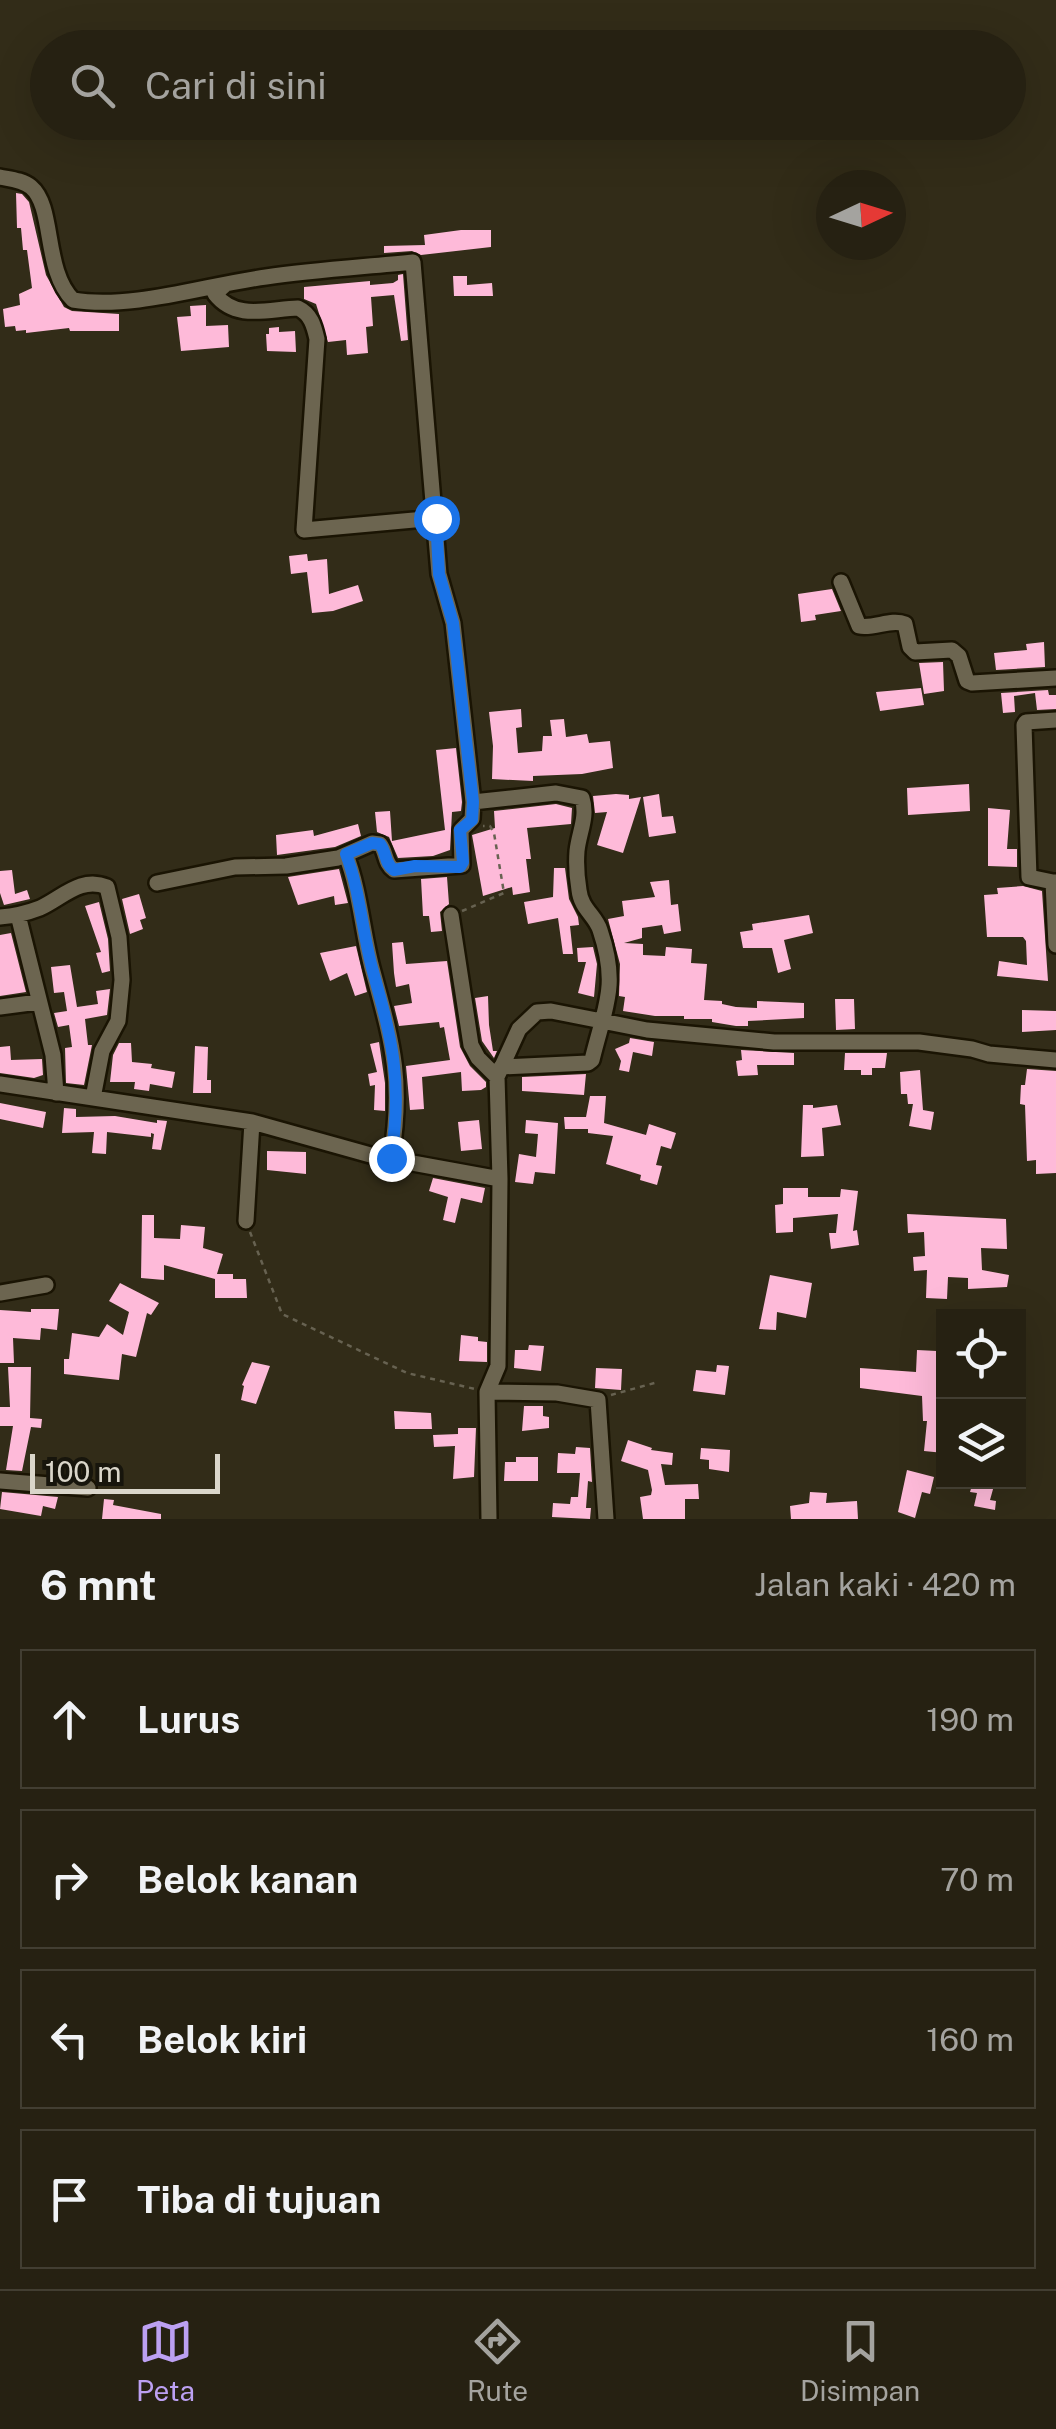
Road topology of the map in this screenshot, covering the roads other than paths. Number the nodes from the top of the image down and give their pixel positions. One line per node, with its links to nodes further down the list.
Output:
1 (0, 176): 2 (street)
2 (226, 284): 3 (street); 3 (street)
3 (436, 518): 7 (street)
4 (841, 582): 5 (street)
5 (1056, 678)
6 (1056, 720): 9 (street)
7 (473, 802): 8 (street); 17 (street)
8 (346, 854): 10 (street); 24 (street)
9 (1054, 882): 14 (street)
10 (157, 883)
11 (451, 915): 19 (street)
12 (18, 916): 13 (street); 15 (street); 22 (street)
13 (0, 917)
14 (1056, 945)
15 (38, 1002): 16 (street); 21 (street)
16 (0, 1006)
17 (602, 1020): 18 (street); 19 (street); 19 (street)
18 (1056, 1060)
19 (499, 1072): 25 (street)
20 (0, 1084): 21 (street)
21 (56, 1092): 22 (street)
22 (93, 1098): 23 (street)
23 (252, 1122): 24 (street); 26 (street)
24 (391, 1158): 25 (street)
25 (500, 1179): 29 (street)
26 (246, 1221)
27 (46, 1286): 28 (street)
28 (0, 1293)
29 (487, 1392): 32 (street); 33 (street)
30 (0, 1481): 31 (street)
31 (88, 1488)
32 (488, 1519)
33 (606, 1519)

